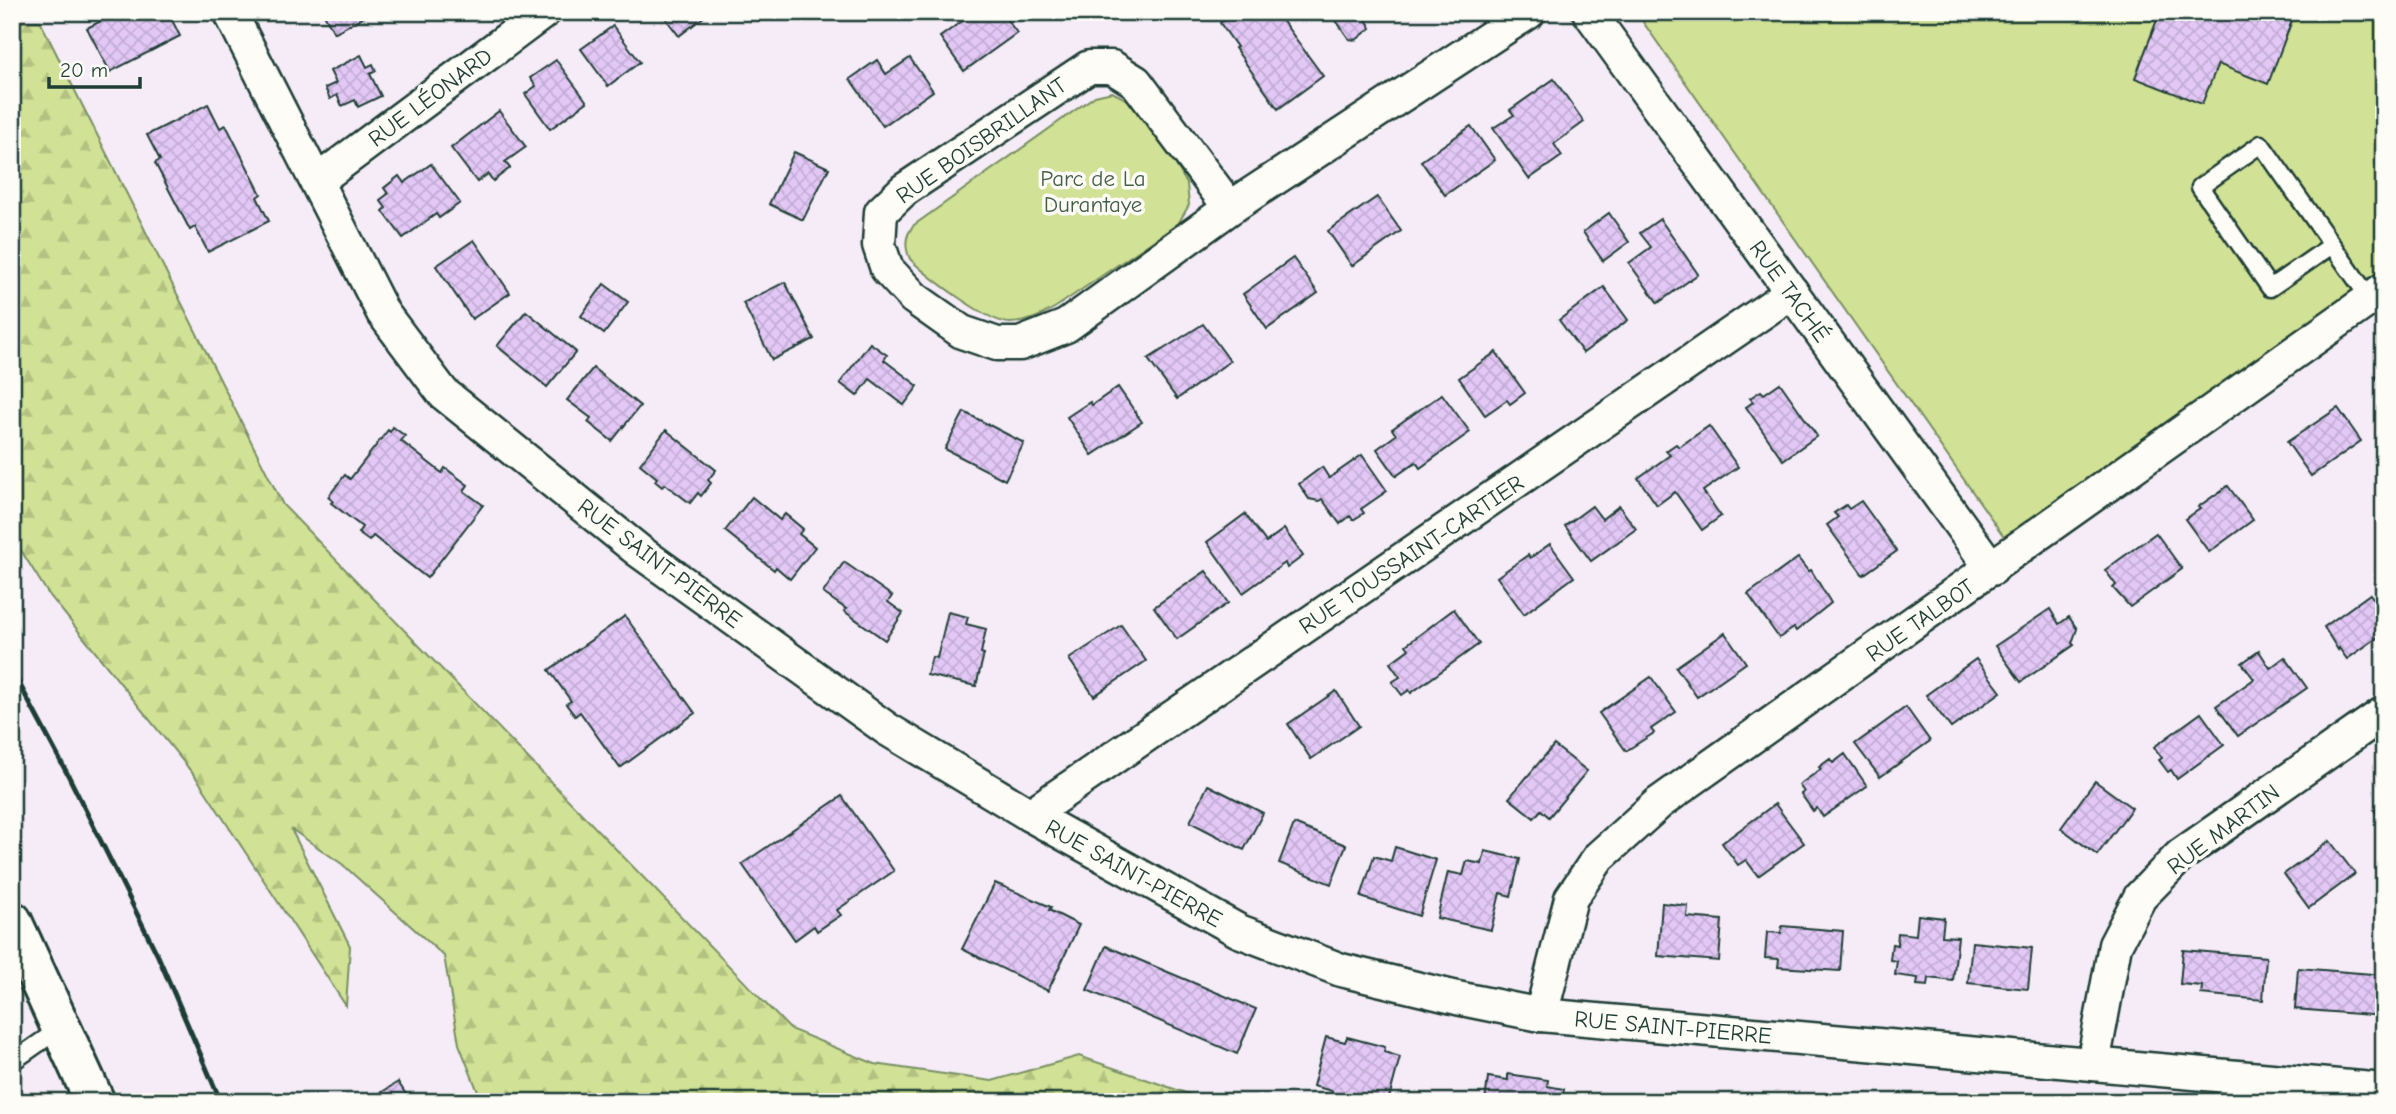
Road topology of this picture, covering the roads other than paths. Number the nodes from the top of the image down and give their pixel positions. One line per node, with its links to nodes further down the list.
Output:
1 (230, 12): 5 (street, RUE SAINT-PIERRE)
2 (544, 12): 5 (street, RUE LÉONARD)
3 (1528, 12): 6 (street, RUE BOISBRILLANT)
4 (1589, 12): 8 (street, RUE TACHÉ)
5 (317, 181): 12 (street, RUE SAINT-PIERRE)
6 (1230, 208): 6 (street, RUE BOISBRILLANT)
7 (2332, 245): 7 (lane); 9 (lane)
8 (1792, 292): 10 (street, RUE TACHÉ); 12 (street, RUE TOUSSAINT-CARTIER)
9 (2377, 294): 10 (street, RUE TALBOT)
10 (1992, 569): 14 (street, RUE TALBOT)
11 (2384, 713): 17 (street, RUE MARTIN)
12 (1030, 815): 14 (street, RUE SAINT-PIERRE)
13 (12, 921): 15 (street)
14 (1541, 1015): 17 (street, RUE SAINT-PIERRE)
15 (62, 1027): 16 (lane); 19 (street)
16 (12, 1062)
17 (2093, 1064): 18 (street, RUE SAINT-PIERRE)
18 (2384, 1090)
19 (95, 1102)

